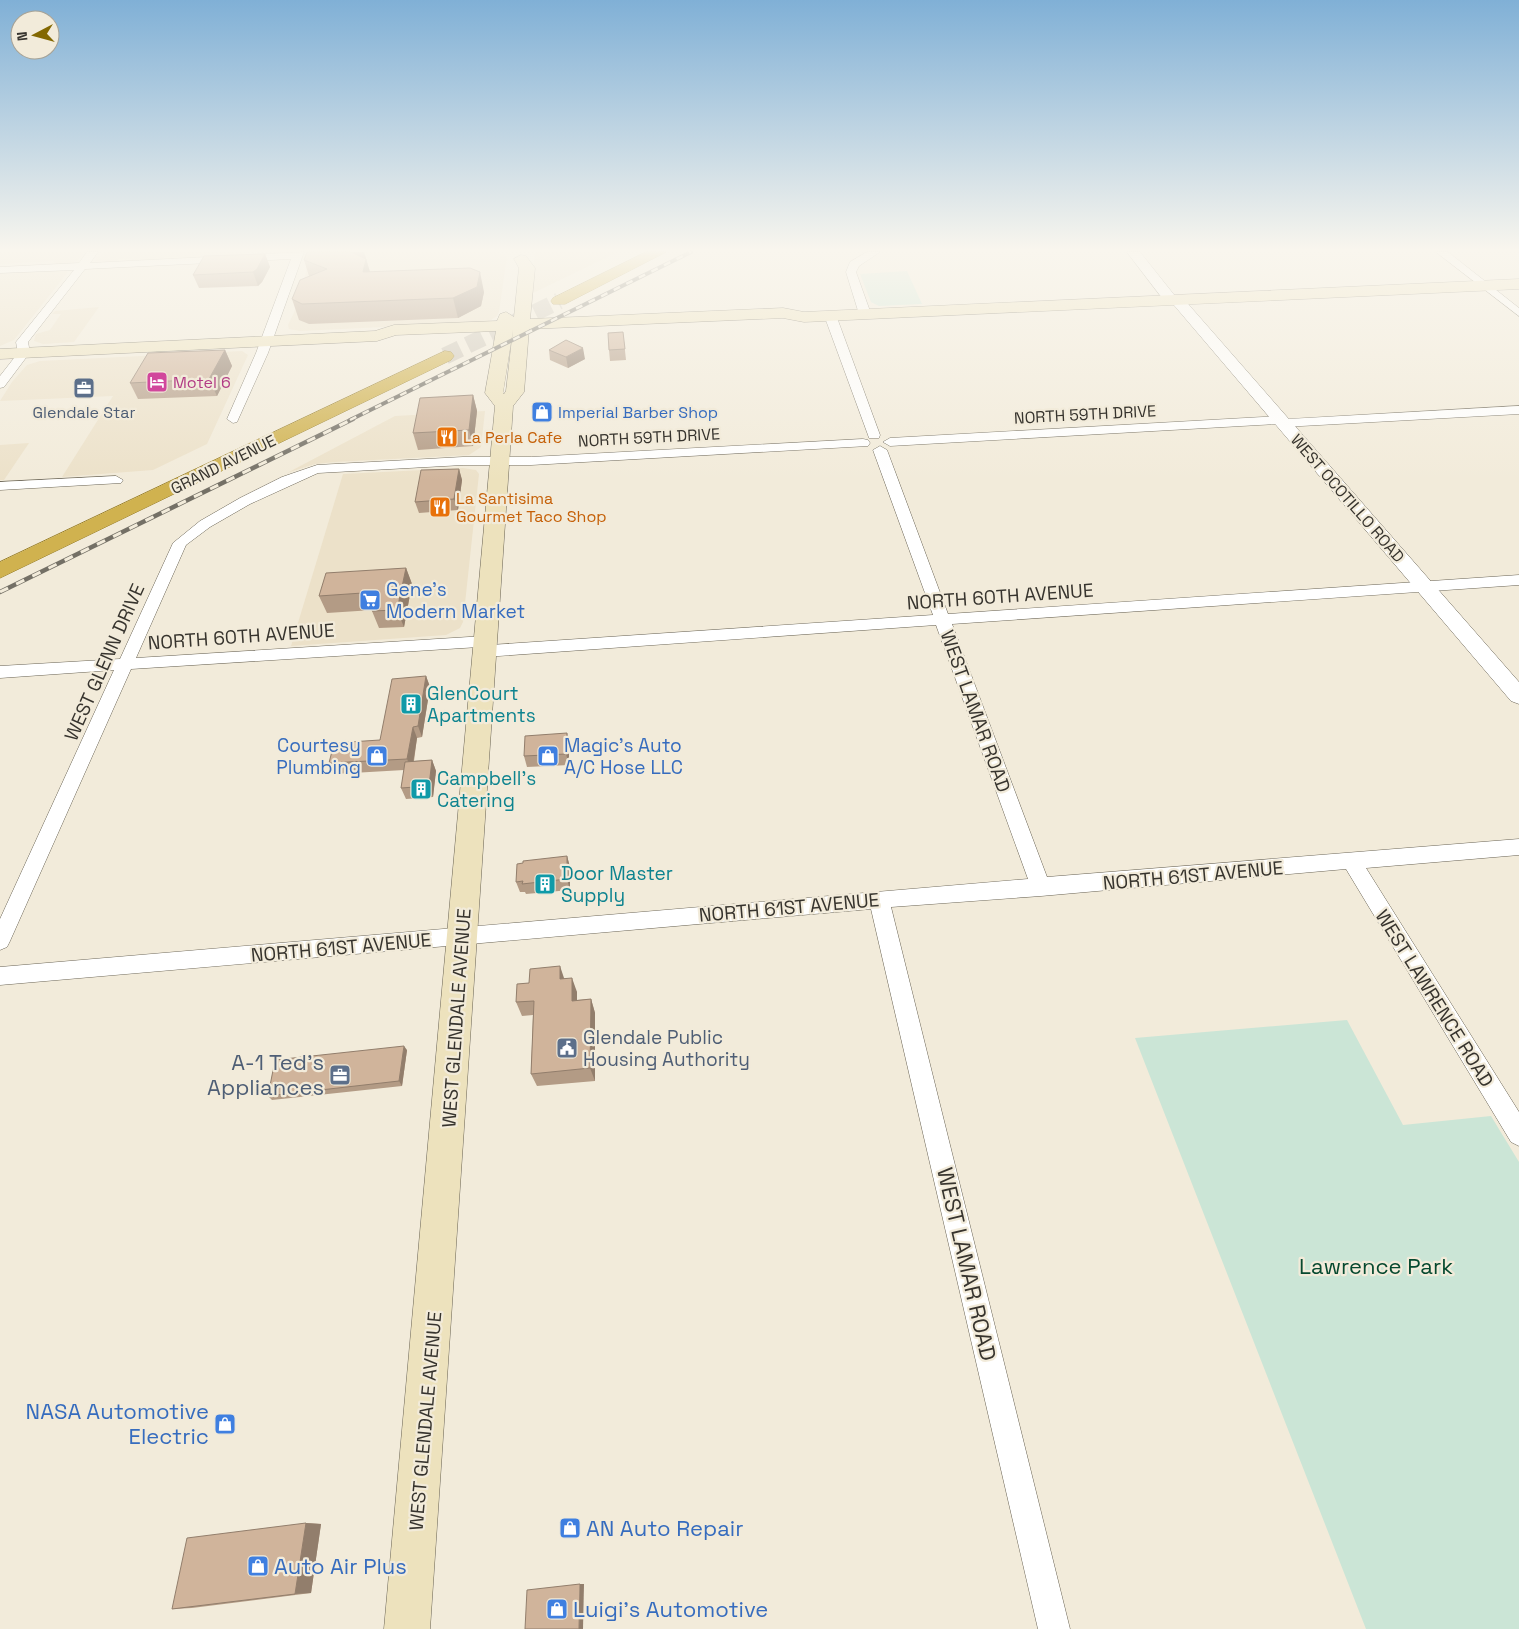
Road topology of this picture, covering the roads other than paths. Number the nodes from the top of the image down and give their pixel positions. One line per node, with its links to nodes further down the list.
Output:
1 (33, 328): 11 (street)
2 (271, 328): 10 (street)
3 (504, 328): 9 (main road, WEST GLENDALE AVENUE)
4 (541, 328): 8 (main road)
5 (586, 328): 8 (main road)
6 (834, 328): 18 (street, WEST LAMAR ROAD)
7 (1199, 328): 17 (street, WEST OCOTILLO ROAD)
8 (521, 330): 9 (main road); 14 (main road, WEST GLENDALE AVENUE)
9 (503, 331): 10 (main road); 14 (main road, WEST GLENDALE AVENUE)
10 (266, 341): 11 (main road); 16 (street)
11 (24, 353): 12 (main road); 13 (street)
12 (0, 354)
13 (0, 384)
14 (504, 406): 19 (main road, WEST GLENDALE AVENUE)
15 (1519, 410): 17 (street, NORTH 59TH DRIVE)
16 (233, 419)
17 (1282, 422): 18 (street, NORTH 59TH DRIVE); 26 (street, WEST OCOTILLO ROAD)
18 (877, 443): 19 (street, NORTH 59TH DRIVE); 27 (street, WEST LAMAR ROAD)
19 (500, 461): 20 (street, NORTH 59TH DRIVE); 28 (main road, WEST GLENDALE AVENUE)
20 (317, 469): 29 (street, WEST GLENN DRIVE)
21 (116, 480): 22 (street)
22 (0, 486)
23 (0, 552): 24 (highway, GRAND AVENUE)
24 (0, 571)
25 (1519, 580): 26 (street, NORTH 60TH AVENUE)
26 (1425, 586): 27 (street, NORTH 60TH AVENUE); 31 (street, WEST OCOTILLO ROAD)
27 (943, 620): 28 (street, NORTH 60TH AVENUE); 34 (street, WEST LAMAR ROAD)
28 (484, 646): 29 (street, NORTH 60TH AVENUE); 36 (main road, WEST GLENDALE AVENUE)
29 (126, 664): 30 (street, NORTH 60TH AVENUE); 37 (street, WEST GLENN DRIVE)
30 (0, 672)
31 (1519, 696)
32 (1519, 847): 33 (street, NORTH 61ST AVENUE)
33 (1351, 861): 34 (street, NORTH 61ST AVENUE); 39 (street, WEST LAWRENCE ROAD)
34 (1041, 888): 35 (street, NORTH 61ST AVENUE)
35 (879, 899): 36 (street, NORTH 61ST AVENUE); 41 (street, WEST LAMAR ROAD)
36 (461, 936): 38 (street, NORTH 61ST AVENUE); 40 (main road, WEST GLENDALE AVENUE)
37 (0, 941)
38 (0, 976)
39 (1519, 1134)
40 (408, 1629)
41 (1054, 1629)

